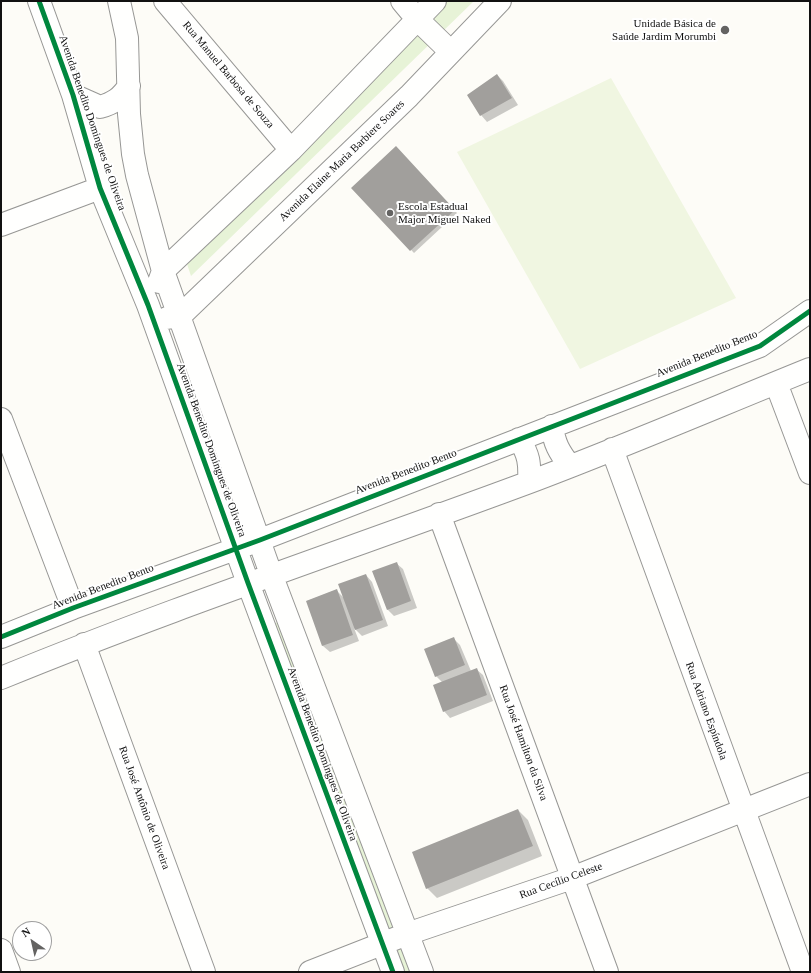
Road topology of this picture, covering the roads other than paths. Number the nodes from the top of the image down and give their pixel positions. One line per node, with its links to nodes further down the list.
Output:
1 (39, 1): 10 (street, Avenida Benedito Domingues de Oliveira)
2 (119, 1): 9 (street, Avenida Benedito Domingues de Oliveira)
3 (165, 1): 11 (street, Rua Manuel Barbosa de Souza)
4 (402, 1): 7 (street)
5 (435, 1): 7 (street)
6 (500, 1): 8 (street, Avenida Elaine Maria Barbiere Soares)
7 (417, 19): 8 (street); 11 (street)
8 (451, 52): 17 (street, Avenida Elaine Maria Barbiere Soares)
9 (129, 86): 10 (street); 14 (street, Avenida Benedito Domingues de Oliveira)
10 (73, 95): 12 (street, Avenida Benedito Domingues de Oliveira)
11 (291, 150): 14 (street)
12 (100, 188): 13 (street); 16 (street, Avenida Benedito Domingues de Oliveira)
13 (1, 225)
14 (164, 271): 16 (street); 17 (street, Avenida Benedito Domingues de Oliveira)
15 (810, 311): 21 (street, Avenida Benedito Bento)
16 (150, 312): 17 (street); 29 (street, Avenida Benedito Domingues de Oliveira)
17 (180, 316): 28 (street, Avenida Benedito Domingues de Oliveira)
18 (810, 369): 19 (street)
19 (776, 382): 23 (street); 25 (street)
20 (1, 419): 32 (street)
21 (552, 426): 22 (street, Avenida Benedito Bento); 24 (street)
22 (519, 439): 26 (street); 28 (street, Avenida Benedito Bento)
23 (612, 449): 24 (street); 37 (street, Rua Adriano Espíndola)
24 (570, 466): 26 (street)
25 (810, 473)
26 (529, 482): 27 (street)
27 (439, 514): 30 (street); 38 (street, Rua José Hamilton da Silva)
28 (260, 540): 29 (street, Avenida Benedito Bento); 30 (street, Avenida Benedito Domingues de Oliveira)
29 (236, 548): 31 (street, Avenida Benedito Domingues de Oliveira); 32 (street, Avenida Benedito Bento)
30 (271, 574): 31 (street); 39 (street, Avenida Benedito Domingues de Oliveira)
31 (248, 583): 34 (street); 40 (street, Avenida Benedito Domingues de Oliveira)
32 (73, 608): 33 (street, Avenida Benedito Bento)
33 (1, 637)
34 (84, 644): 35 (street); 43 (street, Rua José Antônio de Oliveira)
35 (1, 678)
36 (810, 784): 37 (street, Rua Cecílio Celeste)
37 (742, 810): 38 (street, Rua Cecílio Celeste); 48 (street, Rua Adriano Espíndola)
38 (572, 878): 39 (street, Rua Cecílio Celeste); 47 (street, Rua José Hamilton da Silva)
39 (407, 934): 40 (street, Rua Cecílio Celeste); 46 (street, Avenida Benedito Domingues de Oliveira)
40 (383, 944): 44 (street, Rua Cecílio Celeste); 45 (street, Avenida Benedito Domingues de Oliveira)
41 (1, 950): 42 (street)
42 (9, 972)
43 (204, 972)
44 (310, 972)
45 (393, 972)
46 (422, 972)
47 (607, 972)
48 (803, 972)

